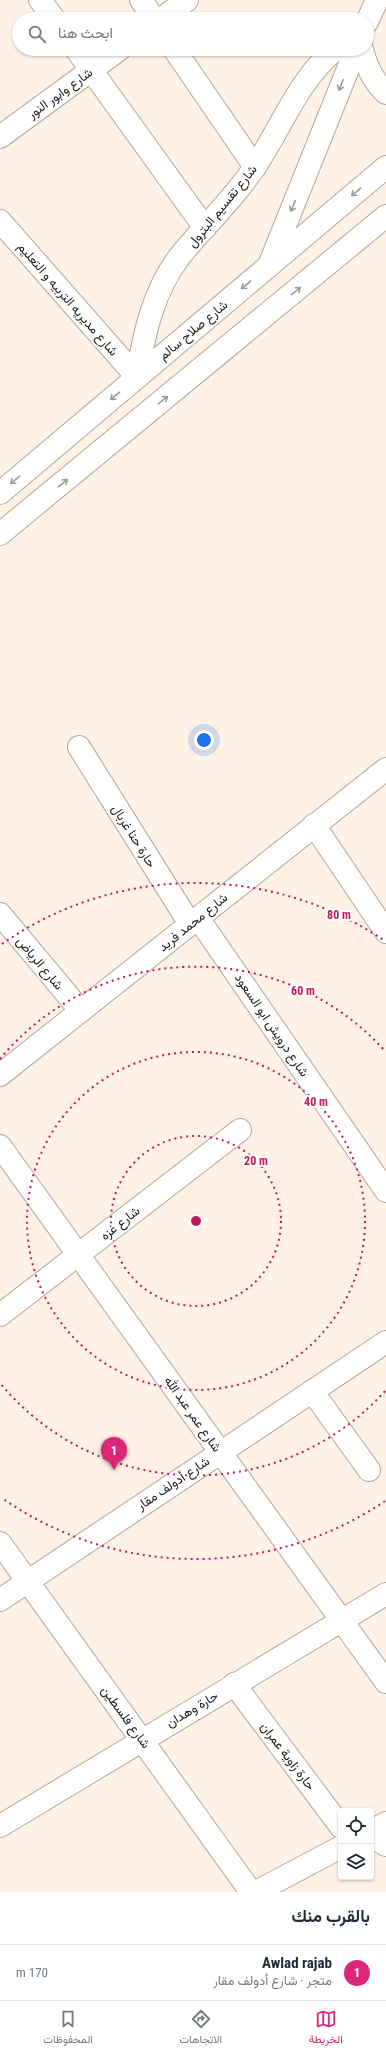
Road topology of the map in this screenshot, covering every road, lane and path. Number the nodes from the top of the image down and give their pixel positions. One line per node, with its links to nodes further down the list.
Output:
1 (40, 0): 5 (street)
2 (141, 0): 6 (street)
3 (187, 0): 7 (street)
4 (377, 0): 8 (street)
5 (49, 12)
6 (149, 12)
7 (171, 12)
8 (372, 12)
9 (81, 56): 15 (street)
10 (110, 56): 15 (street, شارع وابور النور)
11 (179, 56): 18 (street)
12 (327, 56): 18 (street, شارع تقسيم البترول)
13 (353, 56): 23 (street, one-way to 23)
14 (364, 56): 16 (street)
15 (91, 70): 17 (street, شارع وابور النور); 22 (street)
16 (386, 93)
17 (0, 137)
18 (254, 167): 22 (street, شارع تقسيم البترول)
19 (386, 167): 23 (street, شارع صلاح سالم, one-way to 23)
20 (386, 216): 26 (street, one-way to 20)
21 (0, 221): 24 (street, شارع مديريه التربيه و التعليم)
22 (205, 228): 24 (street, شارع تقسيم البترول)
23 (270, 265): 24 (street, شارع صلاح سالم, one-way to 24)
24 (137, 377): 25 (street, شارع صلاح سالم, one-way to 25)
25 (0, 493)
26 (0, 534)
27 (78, 747): 31 (street, حارة حنا غربال)
28 (386, 769): 29 (street, شارع محمد فريد)
29 (314, 825): 31 (street, شارع محمد فريد); 32 (street)
30 (0, 914): 33 (street, شارع الرياض)
31 (194, 921): 33 (street, شارع محمد فريد); 37 (street, شارع درويش ابو السعود)
32 (386, 932)
33 (81, 1012): 34 (street, شارع محمد فريد)
34 (0, 1075)
35 (240, 1130): 38 (street, شارع غزه)
36 (0, 1146): 38 (street, شارع عمر عبد الله)
37 (386, 1191)
38 (79, 1254): 39 (street, شارع غزه); 42 (street, شارع عمر عبد الله)
39 (0, 1315)
40 (386, 1342): 41 (street, شارع أدولف مقار)
41 (312, 1391): 42 (street, شارع أدولف مقار); 43 (street)
42 (220, 1452): 45 (street, شارع أدولف مقار); 48 (street, شارع عمر عبد الله)
43 (368, 1470)
44 (0, 1543): 45 (street, شارع فلسطين)
45 (28, 1581): 47 (street, شارع أدولف مقار); 51 (street, شارع فلسطين)
46 (386, 1594): 48 (street, حارة وهدان)
47 (0, 1600)
48 (342, 1620): 49 (street, شارع عمر عبد الله); 50 (street, حارة وهدان)
49 (386, 1682)
50 (234, 1684): 51 (street, حارة وهدان); 52 (street, حارة زاوية عمران)
51 (141, 1740): 54 (street, حارة وهدان); 59 (street, شارع فلسطين)
52 (338, 1823)
53 (386, 1823): 55 (street)
54 (0, 1826)
55 (374, 1829)
56 (374, 1839): 57 (street)
57 (386, 1845)
58 (338, 1849): 60 (street)
59 (252, 1892)
60 (256, 1892)

